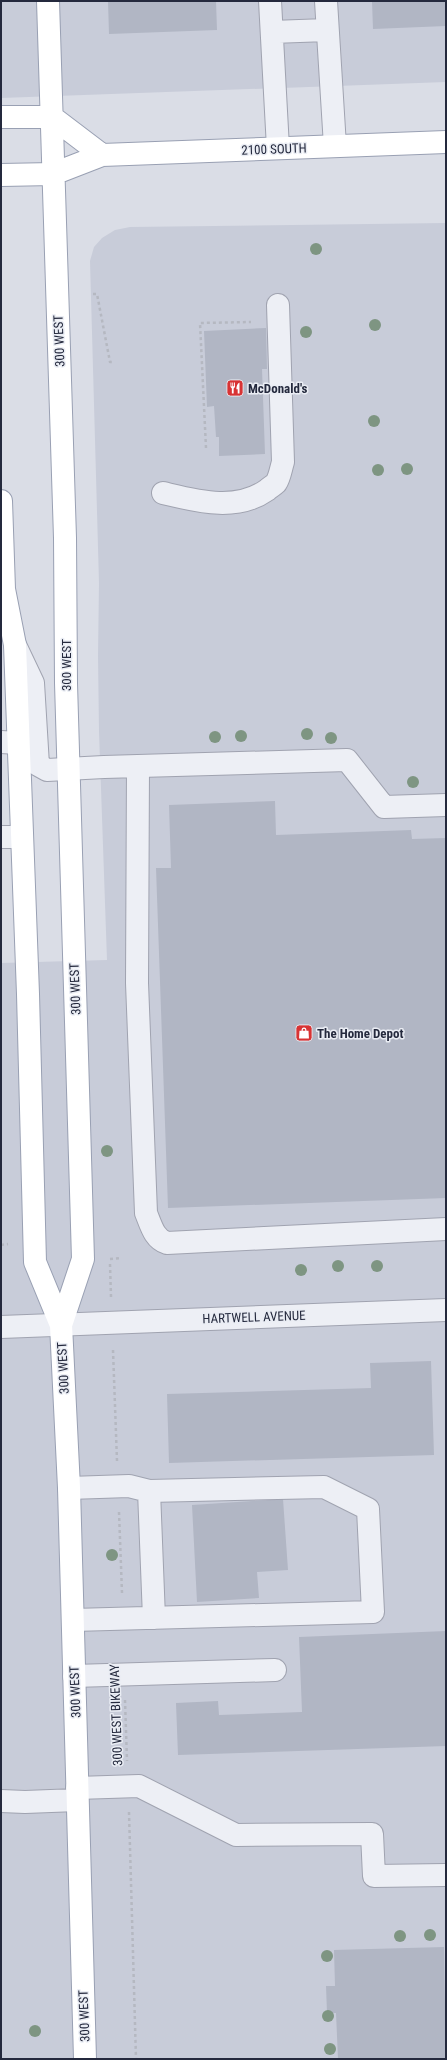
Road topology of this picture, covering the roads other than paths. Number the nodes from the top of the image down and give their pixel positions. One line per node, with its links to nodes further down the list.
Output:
1 (48, 1): 7 (main road, 300 WEST)
2 (270, 1): 5 (street)
3 (326, 1): 4 (street)
4 (328, 30): 5 (street); 9 (street)
5 (272, 32): 10 (street)
6 (1, 117): 7 (main road)
7 (52, 117): 11 (main road); 12 (main road, 300 WEST)
8 (446, 142): 9 (main road, 2100 SOUTH)
9 (334, 146): 10 (main road, 2100 SOUTH)
10 (278, 148): 11 (main road, 2100 SOUTH)
11 (102, 155): 12 (main road, 2100 SOUTH)
12 (54, 174): 13 (main road, 2100 SOUTH); 21 (main road, 300 WEST)
13 (1, 175)
14 (278, 313): 15 (street)
15 (163, 493)
16 (1, 501): 17 (main road, 300 WEST)
17 (2, 589): 18 (main road, 300 WEST)
18 (15, 645): 19 (main road, 300 WEST); 21 (street)
19 (10, 743): 23 (main road, 300 WEST)
20 (138, 766): 21 (street); 22 (street); 24 (street)
21 (68, 769): 26 (main road, 300 WEST)
22 (446, 804)
23 (11, 837): 26 (main road, 300 WEST)
24 (446, 1229)
25 (446, 1310): 26 (street, HARTWELL AVENUE)
26 (61, 1325): 27 (street, HARTWELL AVENUE); 28 (main road, 300 WEST)
27 (1, 1327)
28 (69, 1488): 29 (street); 31 (main road, 300 WEST)
29 (149, 1491): 30 (street); 30 (street)
30 (154, 1618): 31 (street)
31 (73, 1620): 33 (main road, 300 WEST)
32 (275, 1670): 33 (street)
33 (74, 1676): 34 (main road, 300 WEST)
34 (77, 1794): 35 (street); 36 (street); 37 (main road, 300 WEST)
35 (1, 1801)
36 (446, 1875)
37 (85, 2059)

